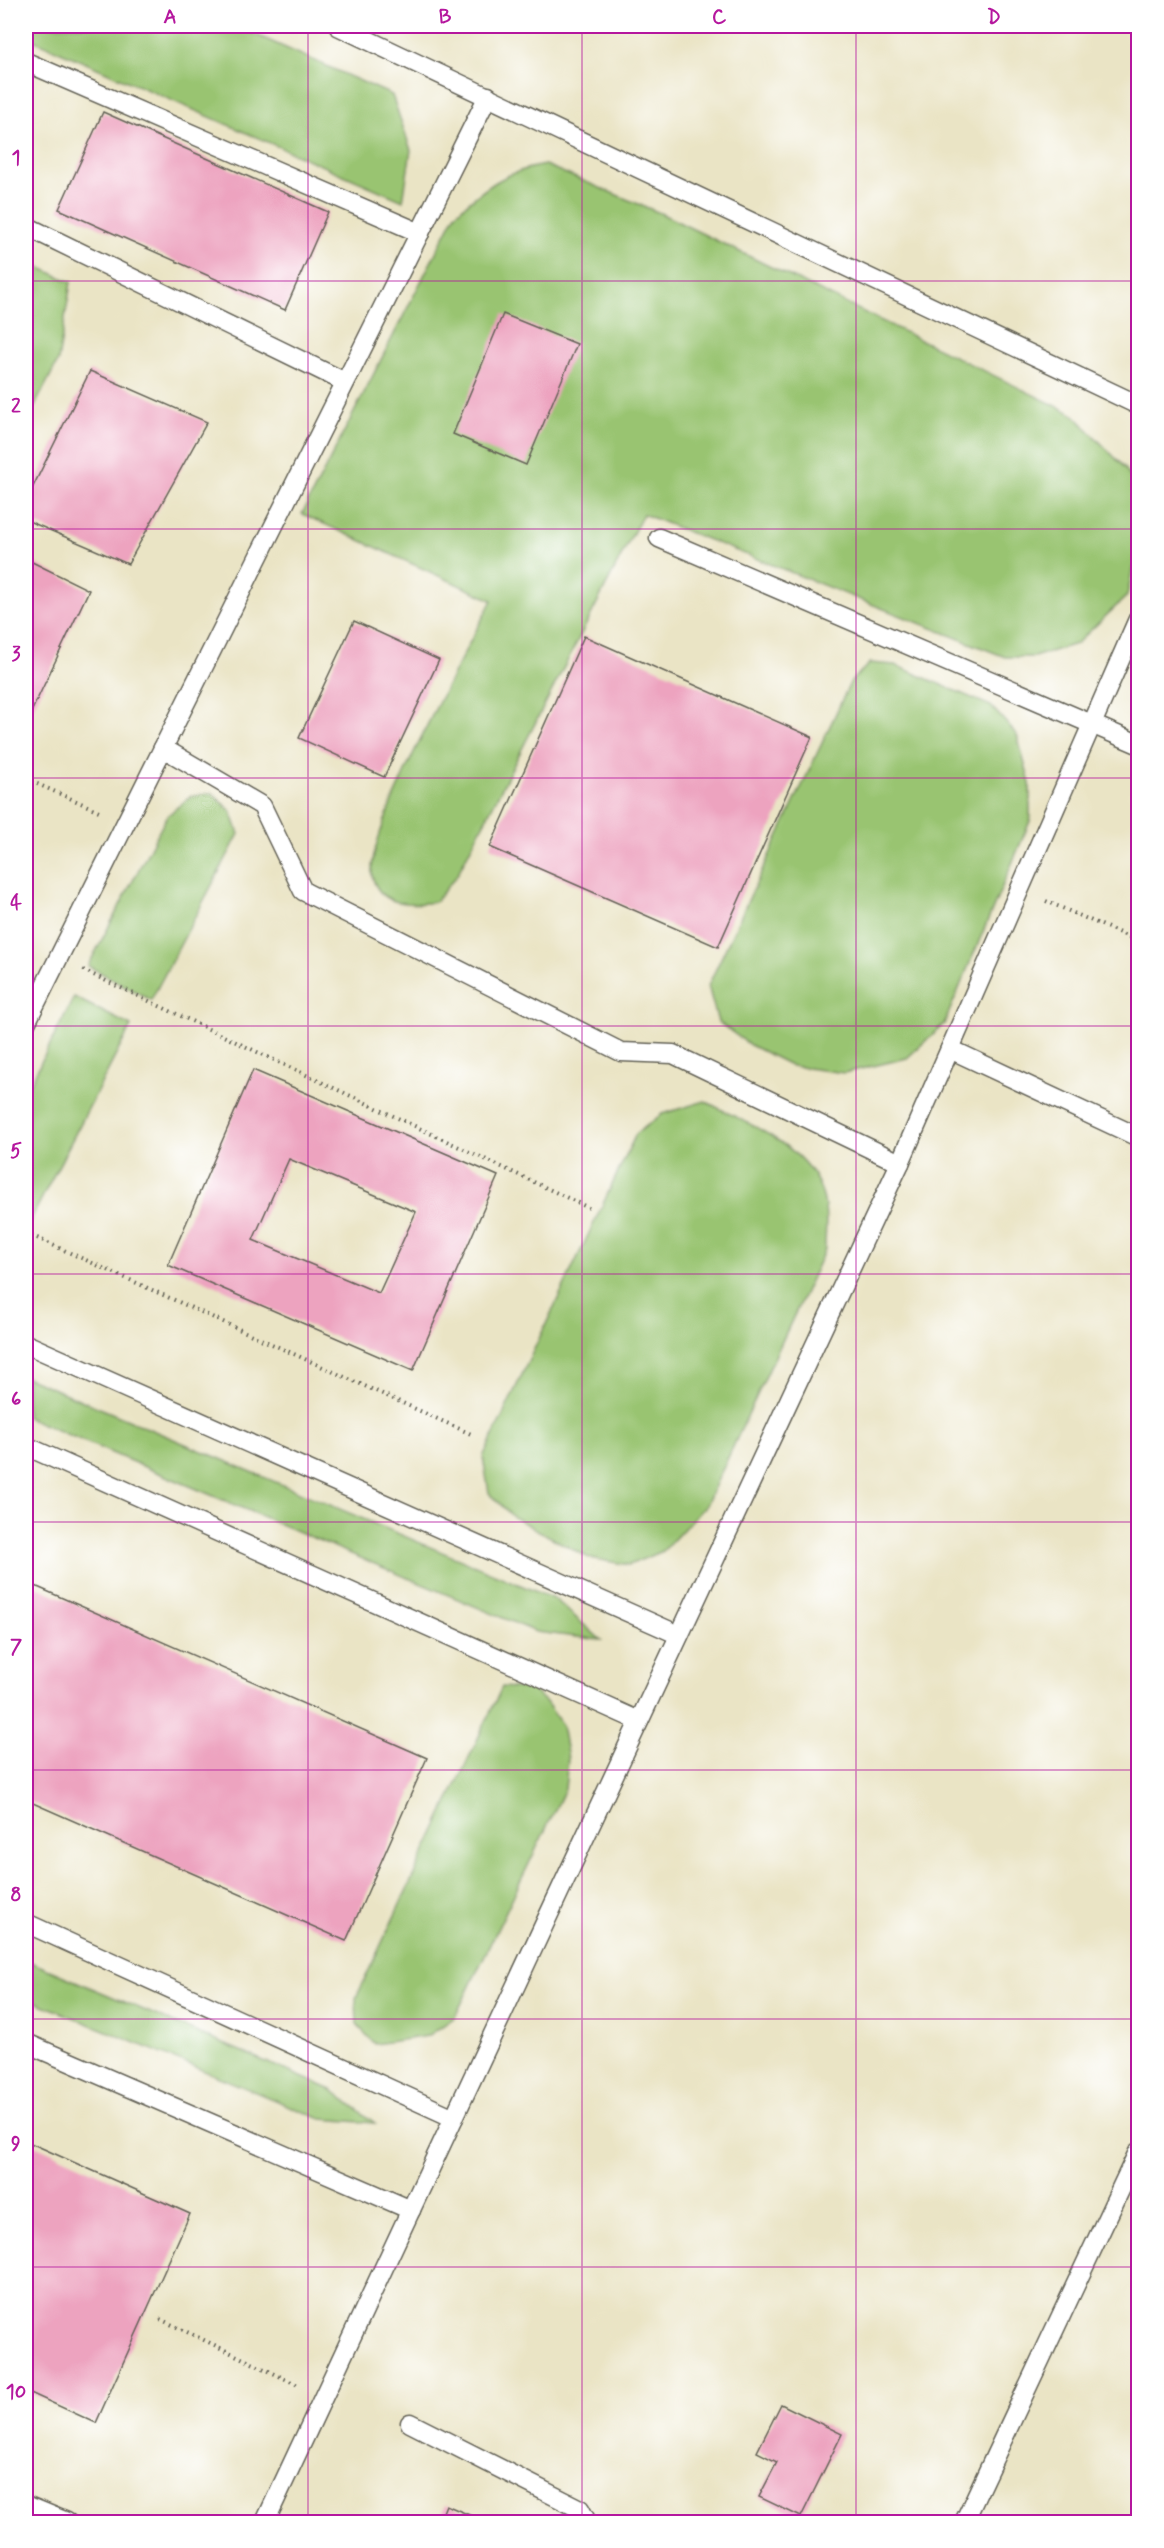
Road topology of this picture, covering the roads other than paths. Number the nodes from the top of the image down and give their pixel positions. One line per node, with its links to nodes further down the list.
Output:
1 (338, 26): 3 (lane)
2 (26, 62): 5 (lane)
3 (488, 96): 5 (lane); 7 (lane)
4 (26, 226): 6 (lane)
5 (420, 233): 6 (lane)
6 (345, 382): 12 (lane)
7 (1138, 405)
8 (659, 538): 10 (lane)
9 (1138, 619): 10 (lane)
10 (1093, 722): 11 (lane); 14 (lane)
11 (1138, 744)
12 (163, 748): 13 (lane); 16 (lane)
13 (26, 1023)
14 (950, 1048): 15 (lane); 16 (lane)
15 (1138, 1137)
16 (900, 1163): 19 (lane)
17 (26, 1344): 19 (lane)
18 (26, 1446): 20 (lane)
19 (679, 1635): 20 (lane)
20 (639, 1721): 23 (lane)
21 (26, 1923): 23 (lane)
22 (26, 2043): 26 (lane)
23 (454, 2118): 26 (lane)
24 (1138, 2152): 25 (lane)
25 (1132, 2184): 32 (lane)
26 (411, 2210): 30 (lane)
27 (410, 2423): 31 (lane)
28 (26, 2505): 29 (lane)
29 (67, 2523)
30 (265, 2523)
31 (587, 2523)
32 (964, 2523)

